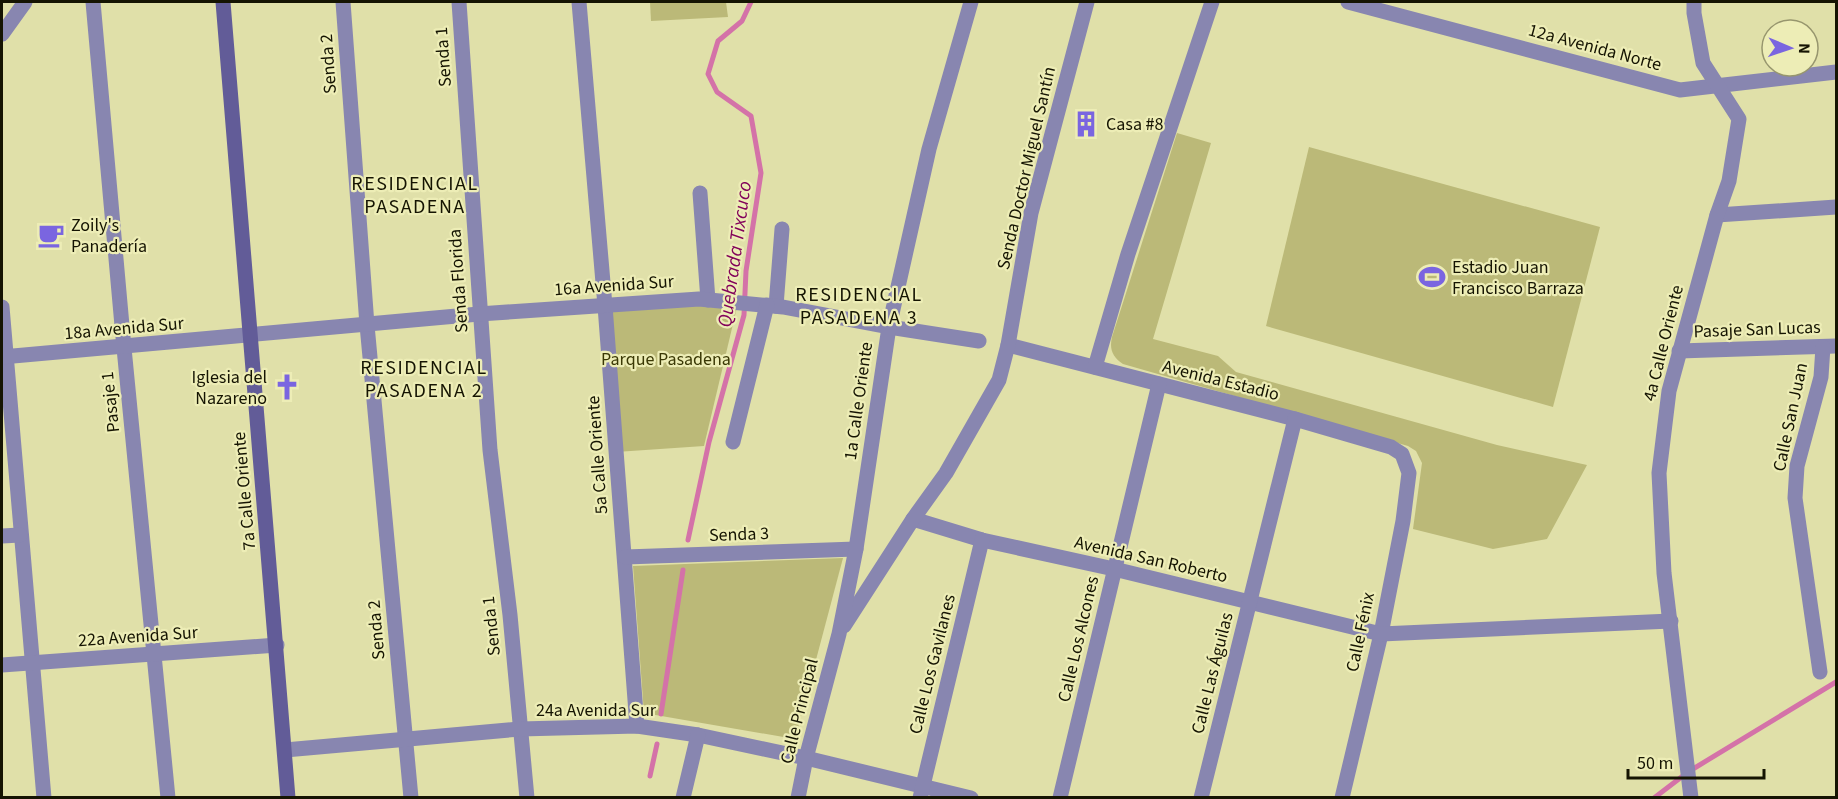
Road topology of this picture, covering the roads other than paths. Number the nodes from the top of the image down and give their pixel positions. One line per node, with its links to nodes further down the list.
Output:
1 (25, 2): 12 (street)
2 (93, 2): 31 (street, Pasaje 1)
3 (223, 2): 27 (street, 7a Calle Oriente)
4 (343, 2): 25 (street, Senda 2)
5 (459, 2): 15 (street, Senda 1)
6 (579, 2): 21 (street, 5a Calle Oriente)
7 (971, 2): 26 (street, 1a Calle Oriente)
8 (1087, 2): 29 (street, Senda Doctor Miguel Santín)
9 (1212, 2): 34 (street)
10 (1348, 2): 14 (street, 12a Avenida Norte)
11 (1694, 2): 14 (street, 4a Calle Oriente)
12 (2, 34)
13 (1836, 72): 14 (street, 12a Avenida Norte)
14 (1717, 85): 18 (street, 4a Calle Oriente)
15 (467, 109): 24 (street, Senda Florida)
16 (699, 193): 20 (street)
17 (1836, 207): 18 (street)
18 (1717, 215): 32 (street, 4a Calle Oriente)
19 (783, 229): 22 (street)
20 (708, 300): 21 (street, 16a Avenida Sur); 22 (street, 16a Avenida Sur)
21 (605, 306): 24 (street, 16a Avenida Sur); 45 (street, 5a Calle Oriente)
22 (767, 306): 26 (street, 16a Avenida Sur); 37 (street)
23 (2, 307): 33 (street)
24 (479, 314): 25 (street, 16a Avenida Sur); 38 (street, Senda Florida)
25 (367, 325): 27 (street, 16a Avenida Sur); 59 (street, Senda 2)
26 (889, 327): 28 (street, 16a Avenida Sur); 44 (street, 1a Calle Oriente)
27 (249, 336): 31 (street, 18a Avenida Sur); 51 (street, 7a Calle Oriente)
28 (979, 341)
29 (1008, 345): 34 (street, Avenida Estadio); 40 (street, Senda Doctor Miguel Santín)
30 (1830, 347): 32 (street, Pasaje San Lucas); 55 (street, Calle San Juan)
31 (124, 348): 33 (street, 18a Avenida Sur); 52 (street, Pasaje 1)
32 (1679, 351): 48 (street, 4a Calle Oriente)
33 (4, 357): 41 (street)
34 (1095, 368): 35 (street, Avenida Estadio)
35 (1159, 384): 36 (street, Avenida Estadio); 46 (street, Calle Los Alcones)
36 (1295, 419): 39 (street, Avenida Estadio); 47 (street, Calle Las Águilas)
37 (733, 442)
38 (490, 450): 57 (street, Senda 1)
39 (1409, 473): 50 (street, Calle Fénix)
40 (913, 519): 43 (street, Avenida San Roberto); 49 (street, Senda Doctor Miguel Santín)
41 (20, 534): 42 (street); 53 (street)
42 (2, 536)
43 (982, 540): 46 (street, Avenida San Roberto); 62 (street, Calle Los Gavilanes)
44 (856, 549): 45 (street, Senda 3); 49 (street, 1a Calle Oriente)
45 (625, 557): 56 (street, 5a Calle Oriente)
46 (1114, 569): 47 (street, Avenida San Roberto); 71 (street, Calle Los Alcones)
47 (1250, 603): 50 (street, Avenida San Roberto); 72 (street, Calle Las Águilas)
48 (1671, 621): 50 (street, Avenida San Roberto); 74 (street, 4a Calle Oriente)
49 (839, 634): 61 (street, Calle Principal)
50 (1381, 634): 73 (street, Calle Fénix)
51 (277, 645): 52 (street, 22a Avenida Sur); 60 (street, 7a Calle Oriente)
52 (155, 654): 53 (street, 22a Avenida Sur); 64 (street, Pasaje 1)
53 (32, 663): 54 (street, 22a Avenida Sur); 63 (street)
54 (2, 665)
55 (1820, 672)
56 (637, 726): 57 (street, 24a Avenida Sur); 58 (street, 24a Avenida Sur)
57 (520, 729): 59 (street, 24a Avenida Sur); 67 (street, Senda 1)
58 (698, 735): 61 (street, 24a Avenida Sur); 68 (street)
59 (405, 740): 60 (street, 24a Avenida Sur); 66 (street, Senda 2)
60 (285, 750): 65 (street, 7a Calle Oriente)
61 (806, 758): 62 (street, 24a Avenida Sur); 69 (street, Calle Principal)
62 (921, 792): 70 (street, 24a Avenida Sur)
63 (44, 798)
64 (168, 798)
65 (288, 798)
66 (411, 798)
67 (527, 798)
68 (683, 798)
69 (798, 798)
70 (971, 798)
71 (1060, 798)
72 (1202, 798)
73 (1342, 798)
74 (1691, 798)

